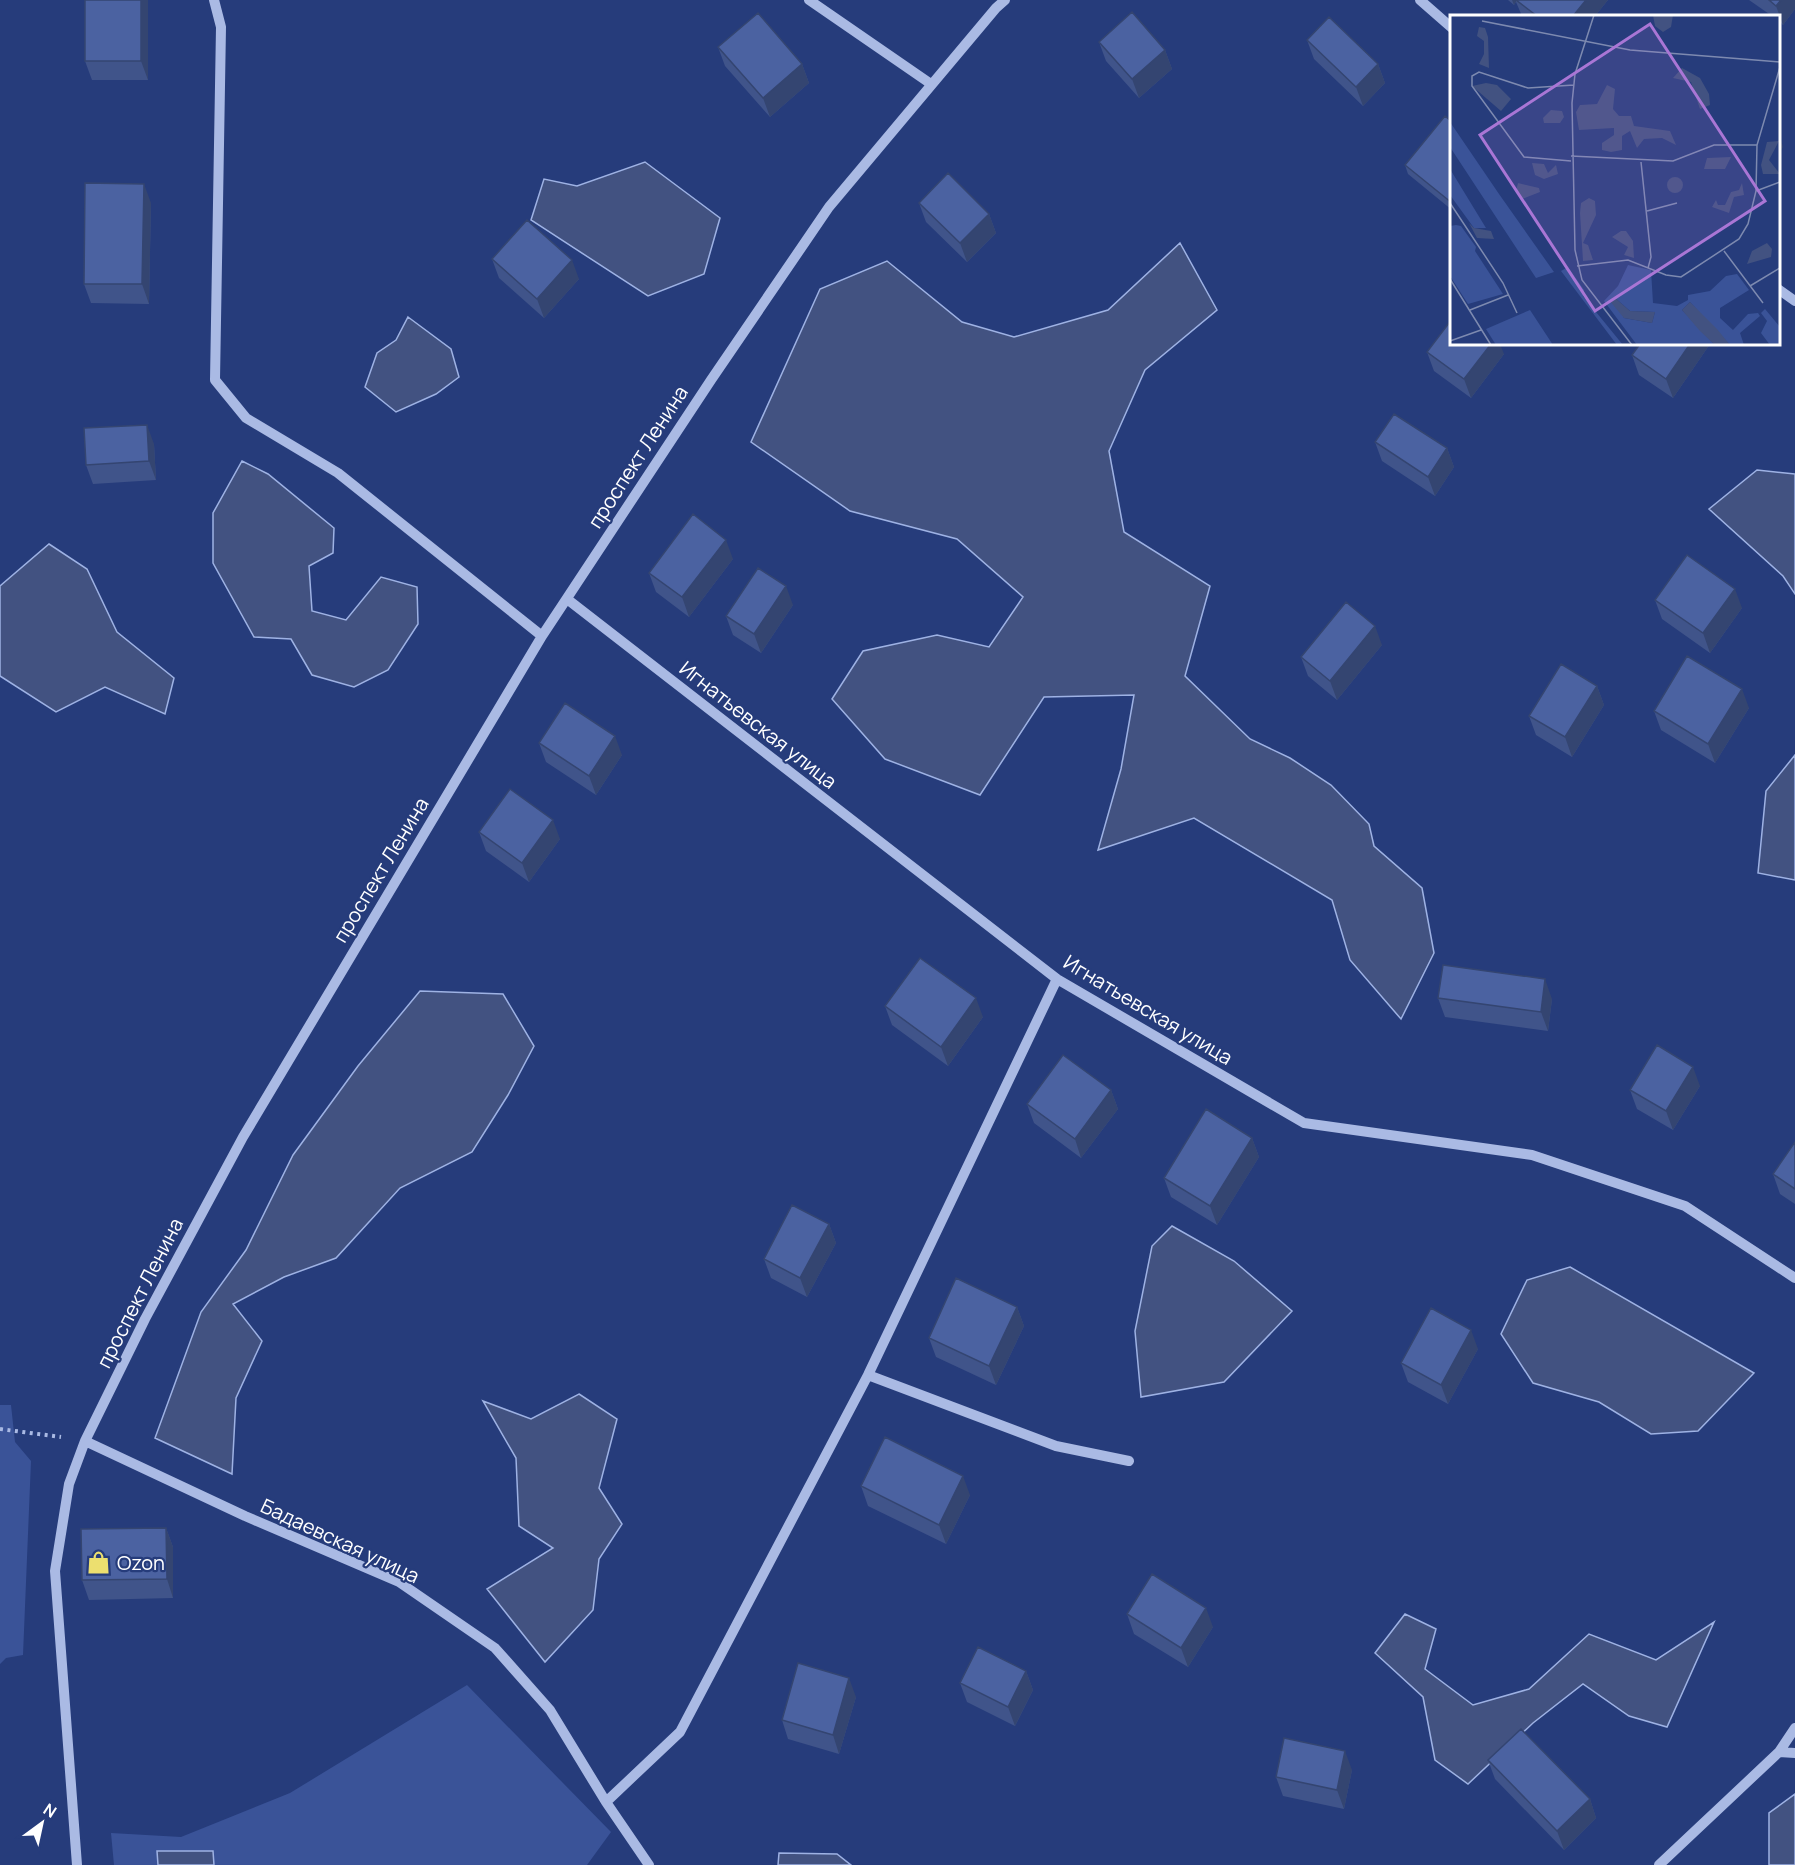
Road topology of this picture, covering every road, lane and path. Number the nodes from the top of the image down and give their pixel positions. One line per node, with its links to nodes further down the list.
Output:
1 (214, 0): 10 (street)
2 (809, 0): 6 (street)
3 (1005, 0): 6 (street, проспект Ленина)
4 (1420, 0): 5 (street)
5 (1450, 26)
6 (931, 84): 9 (street, проспект Ленина)
7 (1780, 290): 8 (street)
8 (1795, 301)
9 (567, 599): 10 (street, проспект Ленина); 11 (street, Игнатьевская улица)
10 (542, 636): 15 (street, проспект Ленина)
11 (1056, 979): 12 (street, Игнатьевская улица); 13 (street)
12 (1795, 1278)
13 (868, 1375): 16 (street); 20 (street)
14 (0, 1428): 15 (path)
15 (86, 1441): 20 (street, Бадаевская улица); 21 (street, проспект Ленина)
16 (1129, 1461)
17 (1795, 1728): 18 (street)
18 (1779, 1752): 19 (street); 23 (street)
19 (1795, 1753)
20 (606, 1802): 22 (street, Бадаевская улица)
21 (77, 1865)
22 (649, 1865)
23 (1659, 1865)

